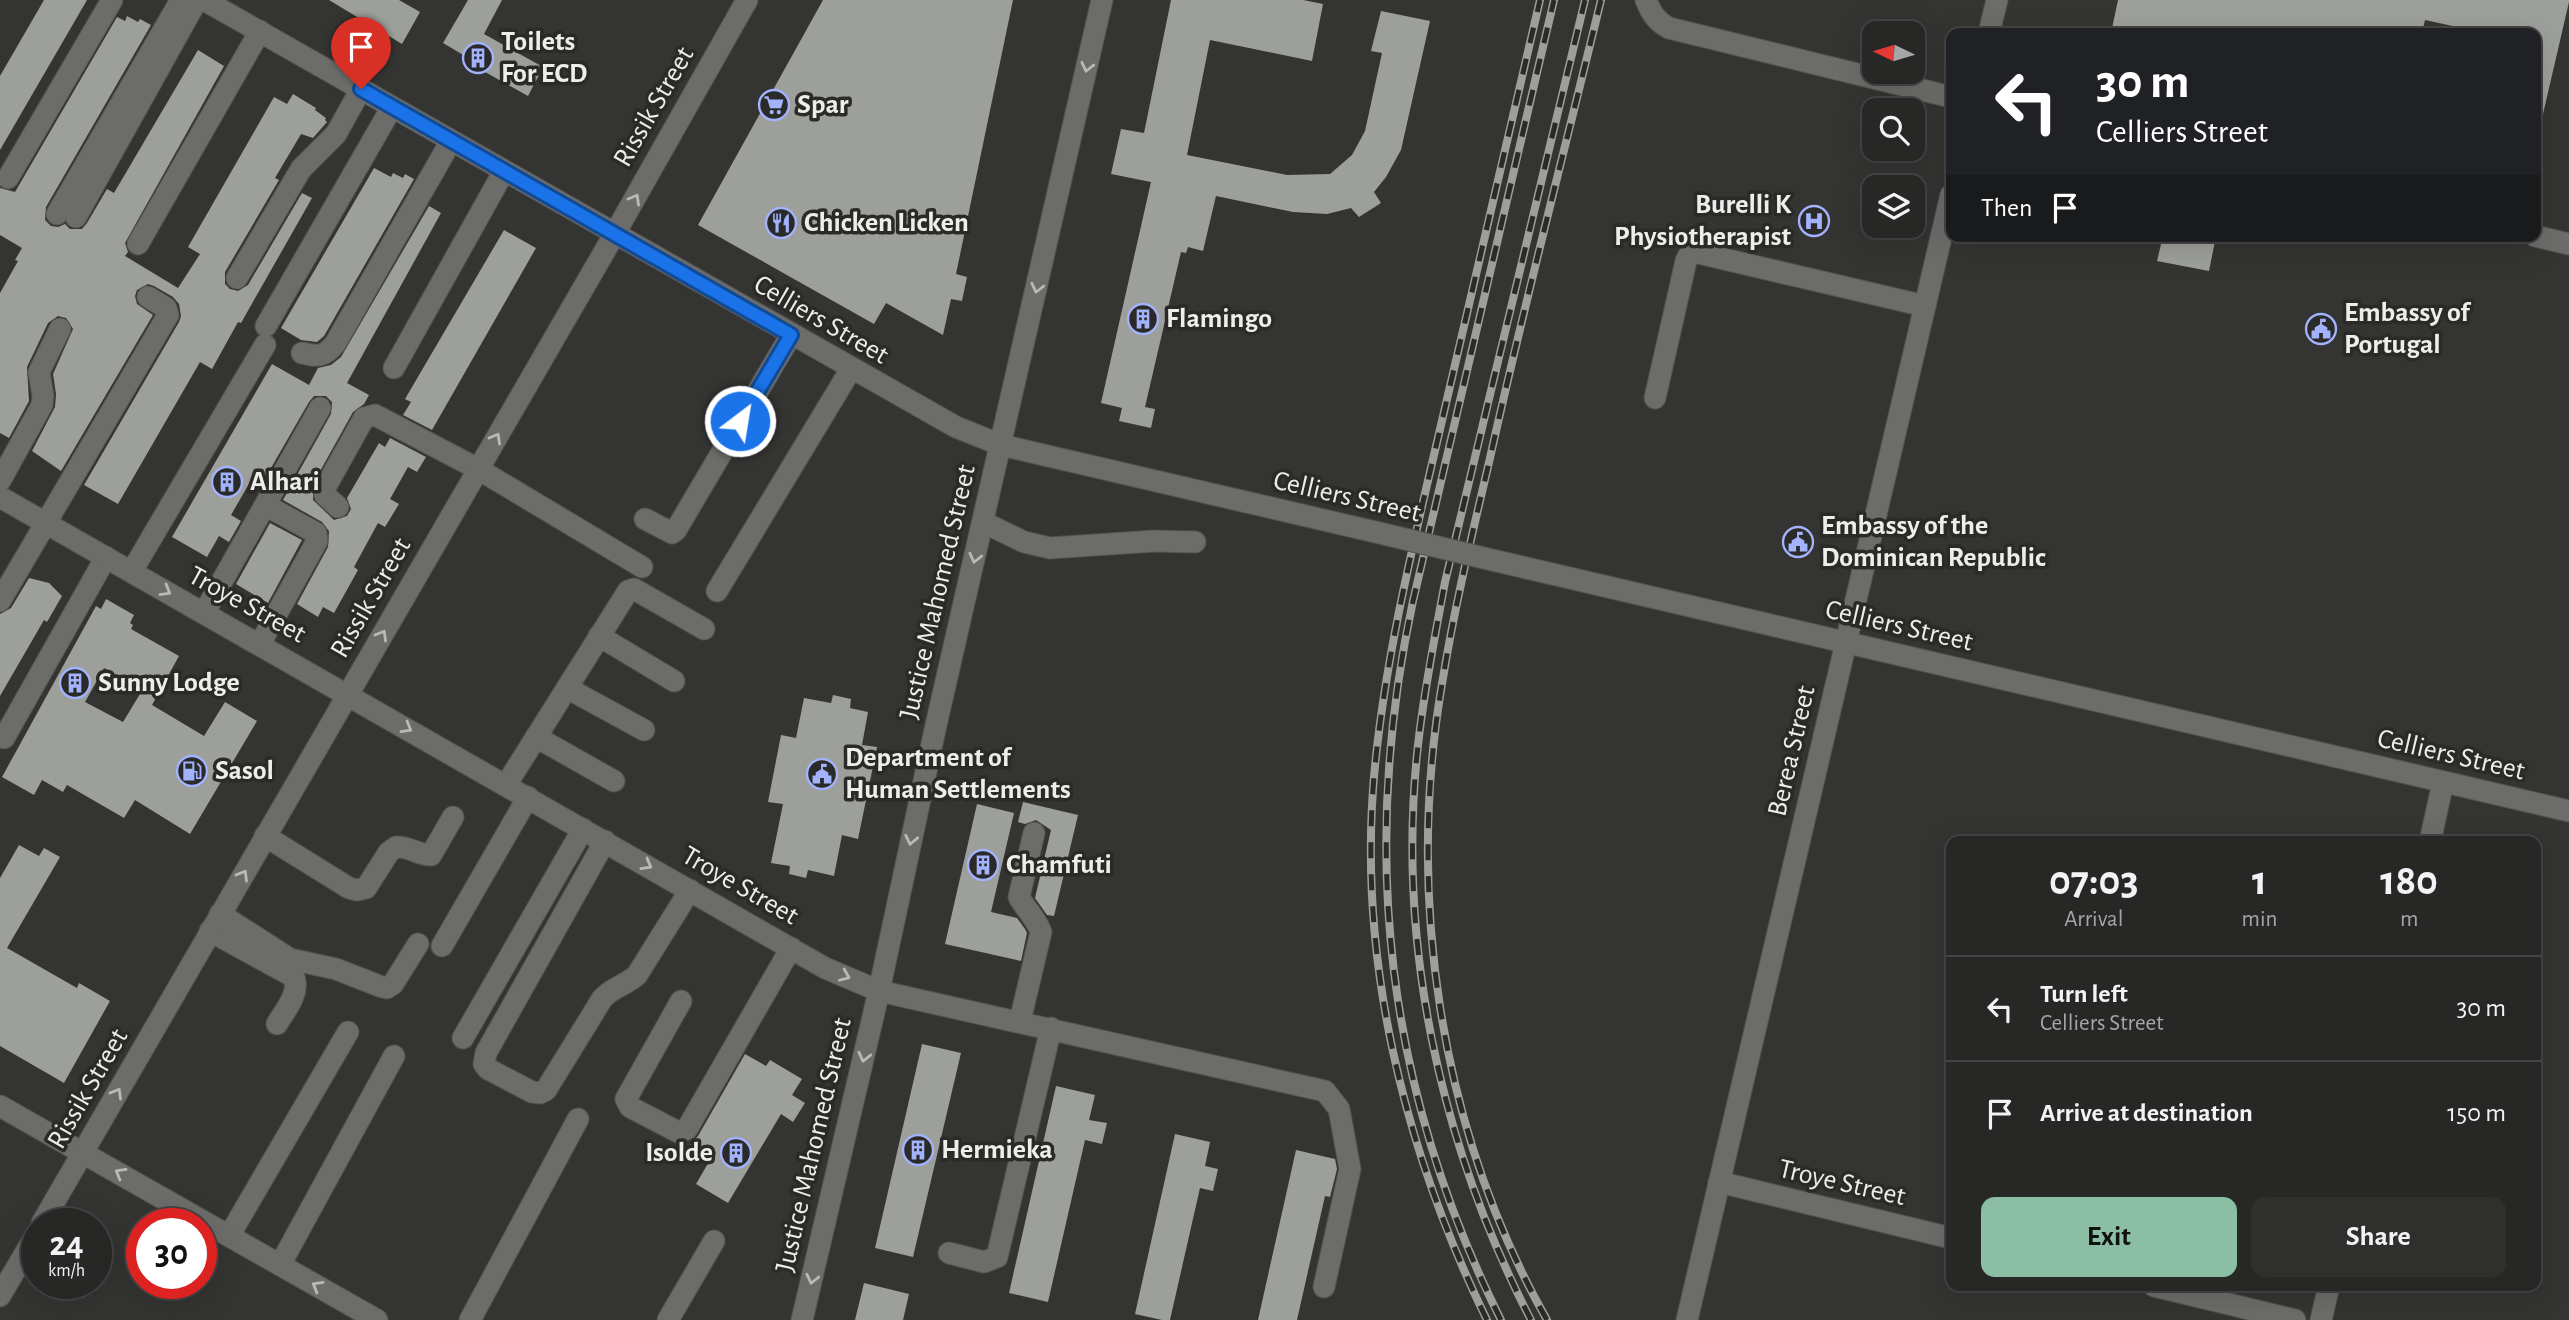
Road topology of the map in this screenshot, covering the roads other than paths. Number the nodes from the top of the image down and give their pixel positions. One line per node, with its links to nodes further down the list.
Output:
1 (96, 0): 16 (street)
2 (112, 0): 18 (street)
3 (181, 0): 4 (street)
4 (197, 0)
5 (205, 0): 11 (street, Celliers Street)
6 (747, 0): 20 (street, Rissik Street, one-way to 6)
7 (1102, 0): 34 (street, Justice Mahomed Street, one-way to 34)
8 (1997, 0): 10 (street)
9 (1649, 6): 13 (street)
10 (1990, 28)
11 (260, 32): 12 (street, Celliers Street); 22 (street)
12 (361, 89): 14 (street, Celliers Street); 24 (street)
13 (1946, 96)
14 (392, 107): 15 (street, Celliers Street); 46 (street)
15 (451, 141): 17 (street, Celliers Street); 29 (street)
16 (5, 156)
17 (504, 171): 20 (street, Celliers Street); 30 (street)
18 (8, 178)
19 (1946, 216): 26 (street, Berea Street)
20 (614, 235): 28 (street, Celliers Street); 35 (street, Rissik Street, one-way to 20)
21 (2541, 237): 23 (street)
22 (138, 244)
23 (2569, 244)
24 (237, 278)
25 (148, 297): 42 (street)
26 (1925, 306): 32 (street); 53 (street, Berea Street)
27 (60, 329): 36 (street)
28 (791, 335): 31 (street, Celliers Street); 40 (street)
29 (302, 353)
30 (394, 369)
31 (851, 369): 34 (street, Celliers Street); 47 (street)
32 (1655, 398)
33 (320, 408): 49 (street)
34 (1001, 446): 41 (street, Justice Mahomed Street); 53 (street, Celliers Street, bridge)
35 (478, 469): 38 (street); 45 (street); 56 (street, Rissik Street, one-way to 35)
36 (0, 481)
37 (0, 497): 42 (street, Troye Street)
38 (338, 507)
39 (276, 511): 52 (street)
40 (645, 519)
41 (983, 522): 43 (street); 76 (street, Justice Mahomed Street, one-way to 76)
42 (47, 524): 44 (street, Troye Street); 48 (street)
43 (1195, 542)
44 (101, 554): 46 (street, Troye Street); 57 (street)
45 (642, 567)
46 (132, 571): 49 (street, Troye Street, one-way to 49)
47 (718, 591)
48 (0, 601)
49 (204, 612): 52 (street, Troye Street)
50 (704, 629): 51 (street)
51 (600, 636): 54 (street); 55 (street)
52 (260, 644): 56 (street, Troye Street)
53 (1846, 644): 61 (street, Celliers Street); 87 (street, Berea Street)
54 (674, 681)
55 (567, 688): 58 (street); 59 (street)
56 (348, 694): 62 (street, Troye Street, one-way to 62); 68 (street, Rissik Street)
57 (2, 729)
58 (644, 730)
59 (536, 737): 60 (street); 62 (street)
60 (614, 781)
61 (2443, 782): 64 (street, Celliers Street); 69 (street)
62 (506, 785): 63 (street, Troye Street)
63 (528, 797): 66 (street, Troye Street); 74 (street)
64 (2569, 811)
65 (453, 817): 68 (street)
66 (583, 829): 70 (street, Troye Street); 82 (street)
67 (1034, 833): 78 (street)
68 (265, 836): 72 (street, Rissik Street, one-way to 68)
69 (2431, 836)
70 (605, 841): 71 (street, Troye Street, one-way to 71); 71 (street)
71 (690, 890): 75 (street, Troye Street)
72 (215, 923): 73 (street); 79 (street); 86 (street, Rissik Street, one-way to 72)
73 (418, 944)
74 (442, 946)
75 (791, 947): 76 (street, Troye Street, one-way to 76); 77 (street)
76 (879, 991): 78 (street, Troye Street); 102 (street, Justice Mahomed Street, one-way to 102)
77 (681, 1000)
78 (1020, 1021): 80 (street, Troye Street)
79 (277, 1024)
80 (1051, 1028): 92 (street); 95 (street, Troye Street)
81 (348, 1032): 89 (street)
82 (463, 1038)
83 (394, 1056): 94 (street)
84 (0, 1106): 86 (street)
85 (578, 1119): 100 (street)
86 (84, 1153): 88 (street, Rissik Street); 89 (street, one-way to 86)
87 (1720, 1182): 90 (street, Troye Street); 103 (street, Berea Street)
88 (51, 1208)
89 (229, 1236): 94 (street)
90 (1946, 1237)
91 (714, 1241): 101 (street)
92 (949, 1253)
93 (21, 1260): 98 (street)
94 (280, 1265): 99 (street, one-way to 94)
95 (1324, 1287)
96 (2175, 1291): 104 (street)
97 (2328, 1291): 105 (street)
98 (0, 1296)
99 (377, 1320)
100 (470, 1320)
101 (667, 1320)
102 (802, 1320)
103 (1687, 1320)
104 (2295, 1320)
105 (2321, 1320)

